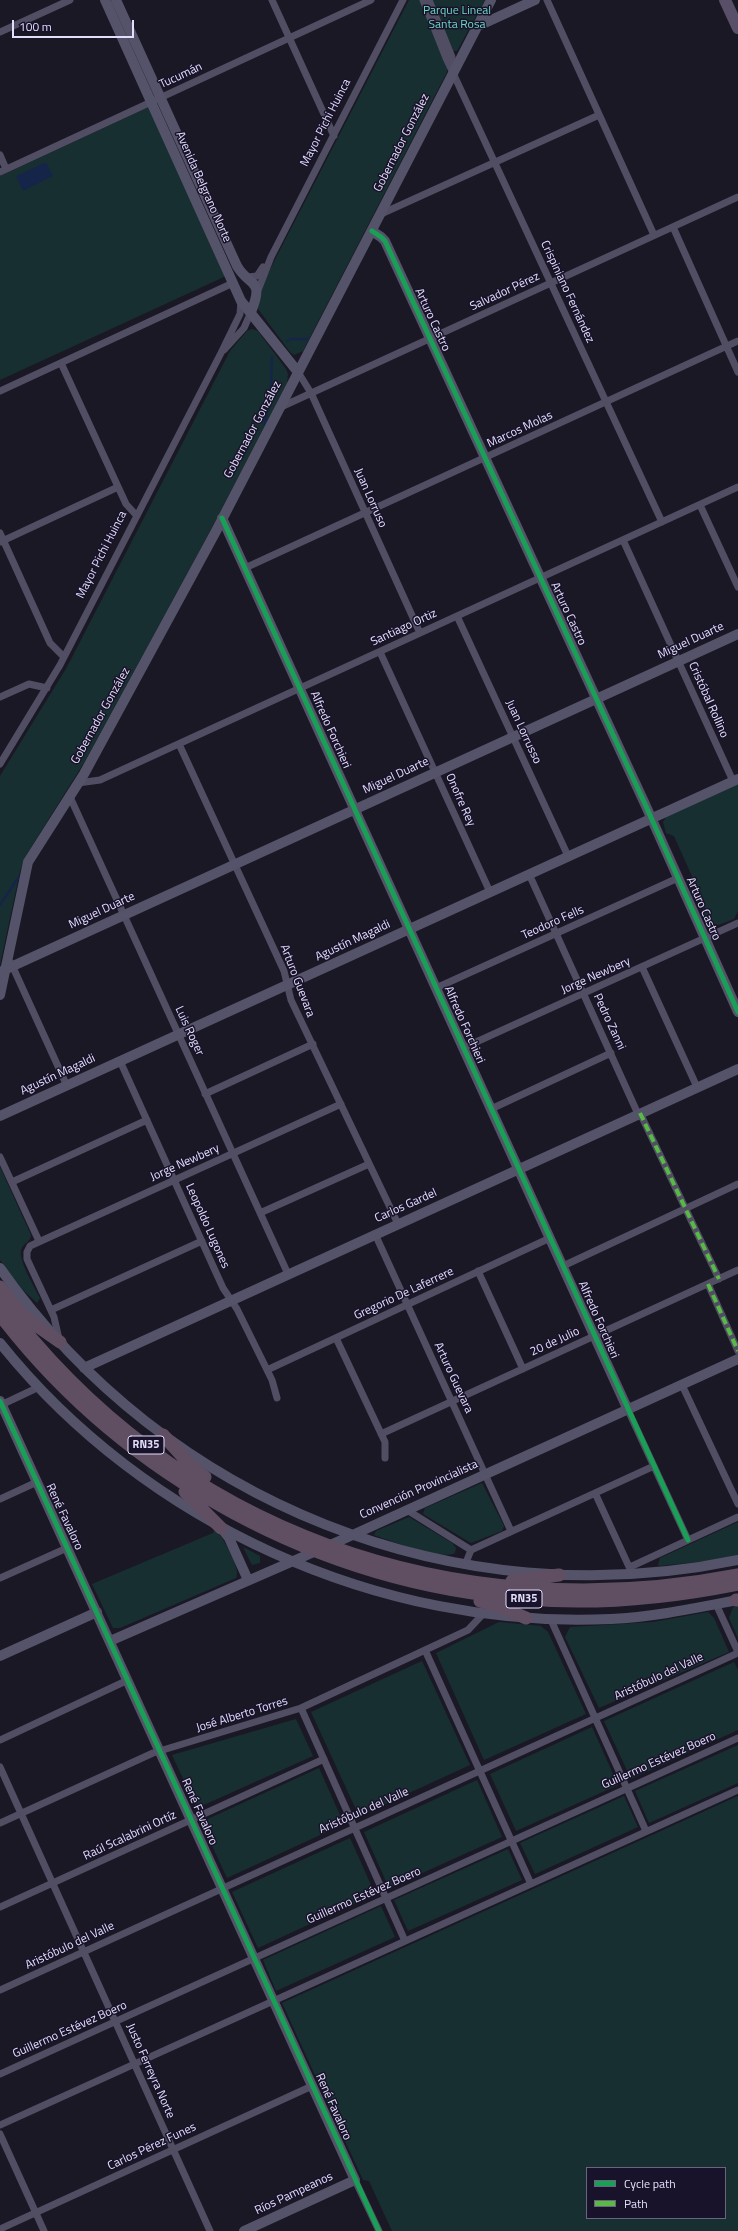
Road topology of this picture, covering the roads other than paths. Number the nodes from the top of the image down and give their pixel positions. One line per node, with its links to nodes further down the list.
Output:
1 (70, 0): 15 (street)
2 (104, 0): 19 (street, Avenida Belgrano Norte)
3 (116, 0): 18 (street, Avenida Belgrano Norte)
4 (272, 0): 16 (street)
5 (371, 0): 16 (street, Tucumán)
6 (403, 0): 21 (street, Mayor Pichi Huinca)
7 (423, 0): 17 (street, Crispiniano Fernández)
8 (429, 0): 17 (street, Crispiniano Fernández)
9 (491, 0): 13 (street, Gobernador González)
10 (535, 0): 13 (street)
11 (547, 0): 20 (street)
12 (725, 0): 14 (main road)
13 (476, 27): 17 (street, Gobernador González)
14 (738, 28)
15 (0, 32)
16 (289, 38): 18 (street, Tucumán); 21 (street)
17 (453, 71): 23 (street, Crispiniano Fernández); 26 (street, Gobernador González)
18 (160, 98): 19 (street, Tucumán); 31 (street, Avenida Belgrano Norte)
19 (151, 102): 24 (street, Tucumán); 33 (street, Avenida Belgrano Norte)
20 (599, 115): 23 (street); 29 (street)
21 (334, 136): 30 (street, Mayor Pichi Huinca)
22 (0, 155): 24 (street)
23 (495, 162): 26 (street); 32 (street, Crispiniano Fernández)
24 (3, 170)
25 (737, 199): 27 (street, Salvador Pérez)
26 (381, 214): 28 (street, Gobernador González)
27 (673, 227): 29 (street, Salvador Pérez); 39 (street)
28 (372, 231): 37 (street, Arturo Castro); 42 (street, Gobernador González)
29 (654, 235): 32 (street, Salvador Pérez)
30 (271, 257): 31 (street, Mayor Pichi Huinca); 34 (street, Mayor Pichi Huinca)
31 (245, 276): 33 (street); 34 (street, Avenida Belgrano Norte)
32 (551, 282): 37 (street, Salvador Pérez); 46 (street, Crispiniano Fernández)
33 (232, 283): 35 (street, Avenida Belgrano Norte); 41 (street)
34 (256, 296): 36 (street, Mayor Pichi Huinca)
35 (240, 301): 36 (street, Avenida Belgrano Norte); 40 (street, Mayor Pichi Huinca)
36 (251, 312): 40 (street, Mayor Pichi Huinca); 42 (street, Avenida Belgrano Norte)
37 (430, 338): 45 (street, Salvador Pérez); 48 (street, Arturo Castro)
38 (738, 341): 39 (street, Marcos Molas)
39 (726, 347): 43 (street); 46 (street, Marcos Molas)
40 (221, 353): 53 (street, Mayor Pichi Huinca)
41 (61, 363): 44 (street); 49 (street)
42 (298, 372): 45 (street, Juan Lorruso); 47 (street, Gobernador González)
43 (738, 372)
44 (0, 391)
45 (311, 393): 47 (street, Salvador Pérez); 52 (street, Juan Lorruso)
46 (606, 402): 48 (street, Marcos Molas); 55 (street, Crispiniano Fernández)
47 (280, 407): 54 (street, Gobernador González)
48 (485, 458): 52 (street, Marcos Molas); 60 (street, Arturo Castro)
49 (118, 487): 53 (street); 58 (street)
50 (738, 487): 51 (street, Santiago Ortiz)
51 (700, 505): 55 (street, Santiago Ortiz); 61 (street)
52 (365, 513): 59 (street, Marcos Molas); 63 (street, Juan Lorruso)
53 (137, 516): 66 (street, Mayor Pichi Huinca)
54 (222, 518): 59 (street, Alfredo Forchieri); 77 (street, Gobernador González)
55 (662, 522): 57 (street, Santiago Ortiz)
56 (0, 533): 58 (street)
57 (623, 540): 60 (street, Santiago Ortiz); 67 (street, Cristóbal Rollino)
58 (2, 542): 66 (street)
59 (245, 568): 69 (street, Alfredo Forchieri)
60 (540, 578): 62 (street, Santiago Ortiz); 71 (street, Arturo Castro)
61 (738, 587)
62 (458, 616): 63 (street, Santiago Ortiz); 72 (street, Juan Lorrusso)
63 (420, 634): 65 (street, Santiago Ortiz)
64 (738, 634): 67 (street, Miguel Duarte)
65 (380, 652): 69 (street, Santiago Ortiz); 75 (street, Onofre Rey)
66 (64, 657): 68 (street, Mayor Pichi Huinca)
67 (678, 662): 71 (street, Miguel Duarte); 76 (street, Cristóbal Rollino)
68 (47, 688): 70 (street); 74 (street, Mayor Pichi Huinca)
69 (300, 688): 73 (street, Santiago Ortiz); 79 (street, Alfredo Forchieri)
70 (0, 697)
71 (596, 699): 72 (street, Miguel Duarte); 80 (street, Arturo Castro)
72 (513, 737): 75 (street, Miguel Duarte); 81 (street, Juan Lorrusso)
73 (179, 744): 77 (street, Santiago Ortiz); 82 (street, Arturo Guevara)
74 (0, 764)
75 (435, 773): 79 (street, Miguel Duarte); 85 (street, Onofre Rey)
76 (735, 780): 80 (street, Agustín Magaldi)
77 (78, 783): 78 (street, Gobernador González)
78 (70, 797): 86 (street, Luis Roger); 92 (street, Gobernador González)
79 (355, 809): 82 (street, Miguel Duarte); 88 (street, Alfredo Forchieri)
80 (651, 818): 81 (street, Agustín Magaldi); 84 (street, Arturo Castro)
81 (568, 856): 83 (street, Agustín Magaldi)
82 (235, 864): 86 (street, Miguel Duarte); 93 (street, Arturo Guevara)
83 (529, 874): 85 (street, Agustín Magaldi); 89 (street, Pedro Zanni)
84 (678, 878): 89 (street, Teodoro Fells); 90 (street, Arturo Castro)
85 (490, 892): 88 (street, Agustín Magaldi)
86 (124, 915): 92 (street, Miguel Duarte); 99 (street, Luis Roger)
87 (738, 923): 90 (street, Jorge Newbery)
88 (409, 929): 93 (street, Agustín Magaldi); 94 (street, Alfredo Forchieri)
89 (556, 934): 94 (street, Teodoro Fells); 95 (street, Pedro Zanni)
90 (705, 938): 91 (street, Jorge Newbery); 97 (street, Arturo Castro)
91 (642, 967): 95 (street, Jorge Newbery); 106 (street)
92 (6, 969): 96 (street); 105 (street)
93 (288, 984): 99 (street, Agustín Magaldi); 100 (street, Arturo Guevara)
94 (436, 988): 101 (street, Alfredo Forchieri)
95 (583, 994): 101 (street, Jorge Newbery); 102 (street, Pedro Zanni)
96 (0, 995)
97 (735, 997): 98 (street, Arturo Castro)
98 (738, 1012)
99 (178, 1035): 103 (street, Agustín Magaldi); 107 (street, Luis Roger)
100 (313, 1044): 107 (street); 108 (street, Arturo Guevara)
101 (463, 1048): 109 (street, Alfredo Forchieri)
102 (611, 1053): 109 (street); 110 (street, Pedro Zanni)
103 (120, 1061): 105 (street, Agustín Magaldi); 112 (street, Leopoldo Lugones)
104 (738, 1069): 106 (street, Carlos Gardel)
105 (67, 1086): 111 (street, Agustín Magaldi)
106 (697, 1087): 110 (street, Carlos Gardel)
107 (205, 1094): 113 (street, Luis Roger)
108 (341, 1104): 113 (street, Jorge Newbery); 115 (street, Arturo Guevara)
109 (491, 1109): 116 (street, Alfredo Forchieri)
110 (639, 1114): 116 (street, Carlos Gardel); 120 (street, Pedro Zanni)
111 (0, 1116)
112 (147, 1120): 117 (street, Leopoldo Lugones); 118 (street)
113 (232, 1153): 117 (street, Jorge Newbery); 121 (street, Luis Roger)
114 (0, 1157): 118 (street)
115 (369, 1164): 121 (street); 122 (street, Arturo Guevara)
116 (518, 1169): 122 (street, Carlos Gardel); 124 (street, Alfredo Forchieri)
117 (174, 1180): 125 (street, Jorge Newbery); 126 (street, Leopoldo Lugones)
118 (12, 1182): 125 (street)
119 (738, 1184): 120 (street)
120 (686, 1209): 127 (street); 132 (street, Pedro Zanni)
121 (260, 1213): 131 (street, Luis Roger)
122 (398, 1224): 123 (street, Carlos Gardel)
123 (375, 1234): 131 (street, Carlos Gardel); 137 (street, Arturo Guevara)
124 (550, 1238): 127 (street, Alfredo Forchieri); 130 (street, Gregorio De Laferrere)
125 (39, 1241): 138 (street)
126 (202, 1241): 136 (street, Leopoldo Lugones); 138 (street)
127 (563, 1266): 141 (street, Alfredo Forchieri)
128 (0, 1268): 143 (street)
129 (738, 1270): 132 (street, 20 de Julio)
130 (478, 1271): 137 (street, Gregorio De Laferrere); 147 (street)
131 (288, 1274): 136 (street, Carlos Gardel)
132 (719, 1279): 133 (street, 20 de Julio)
133 (708, 1284): 141 (street, 20 de Julio); 145 (street)
134 (0, 1288): 143 (highway)
135 (0, 1299): 169 (highway, RN35)
136 (231, 1300): 146 (street, Carlos Gardel); 148 (street, Leopoldo Lugones)
137 (408, 1304): 142 (street, Gregorio De Laferrere); 153 (street, Arturo Guevara)
138 (51, 1310): 143 (street)
139 (0, 1315): 149 (highway, RN35)
140 (0, 1324): 149 (highway)
141 (594, 1336): 147 (street, 20 de Julio); 155 (street, Alfredo Forchieri)
142 (336, 1338): 148 (street, Gregorio De Laferrere); 157 (street)
143 (60, 1342): 146 (street)
144 (0, 1343): 151 (street)
145 (737, 1359): 150 (street, Convención Provincialista)
146 (84, 1368): 158 (street)
147 (523, 1369): 153 (street, 20 de Julio)
148 (267, 1370): 152 (street, Leopoldo Lugones)
149 (54, 1378): 156 (highway, RN35)
150 (682, 1385): 155 (street, Convención Provincialista); 165 (street)
151 (40, 1387): 154 (street); 168 (street)
152 (277, 1398)
153 (452, 1401): 157 (street, 20 de Julio); 161 (street, Arturo Guevara)
154 (1, 1403): 162 (street, René Favaloro)
155 (628, 1410): 160 (street, Alfredo Forchieri); 161 (street, Convención Provincialista)
156 (115, 1434): 168 (highway); 176 (highway, RN35)
157 (380, 1434): 159 (street)
158 (163, 1436): 169 (highway); 171 (street)
159 (385, 1458)
160 (654, 1466): 163 (street); 172 (street, Alfredo Forchieri)
161 (485, 1475): 166 (street, Convención Provincialista); 170 (street, Arturo Guevara)
162 (37, 1482): 164 (street); 174 (street, René Favaloro)
163 (595, 1493): 170 (street); 181 (street)
164 (0, 1500)
165 (738, 1504)
166 (408, 1510): 171 (street, Convención Provincialista); 175 (street)
167 (738, 1517): 172 (street)
168 (220, 1528): 178 (street); 186 (street)
169 (286, 1528): 173 (highway, RN35)
170 (511, 1531): 175 (street)
171 (352, 1535): 173 (street, Convención Provincialista); 179 (street)
172 (688, 1540): 181 (street)
173 (328, 1545): 176 (street, Convención Provincialista); 182 (highway, RN35)
174 (67, 1548): 185 (street); 190 (street, René Favaloro)
175 (471, 1550): 179 (street)
176 (315, 1551): 178 (street, Convención Provincialista); 180 (highway, RN35)
177 (738, 1560): 181 (street)
178 (292, 1561): 186 (street, Convención Provincialista); 191 (street)
179 (465, 1565): 183 (street)
180 (368, 1570): 187 (highway, RN35); 192 (highway)
181 (631, 1570): 183 (street)
182 (412, 1572): 183 (highway); 184 (highway, RN35)
183 (559, 1575)
184 (738, 1575)
185 (0, 1578)
186 (248, 1580): 194 (street, Convención Provincialista)
187 (738, 1584)
188 (738, 1600): 189 (street)
189 (716, 1604): 193 (street); 196 (street)
190 (97, 1612): 194 (street, René Favaloro); 197 (street)
191 (483, 1614): 192 (street); 195 (street, José Alberto Torres)
192 (526, 1618): 193 (street)
193 (551, 1620): 200 (street)
194 (110, 1641): 198 (street, René Favaloro)
195 (425, 1650): 199 (street, José Alberto Torres); 206 (street)
196 (738, 1653): 200 (street, Aristóbulo del Valle)
197 (0, 1656)
198 (128, 1680): 202 (street); 203 (street, René Favaloro)
199 (301, 1708): 203 (street, José Alberto Torres); 204 (street)
200 (595, 1718): 206 (street, Aristóbulo del Valle); 207 (street)
201 (738, 1738): 207 (street, Guillermo Estévez Boero)
202 (0, 1740)
203 (160, 1751): 209 (street, José Alberto Torres); 210 (street, René Favaloro)
204 (324, 1759): 210 (street, Raúl Scalabrini Ortíz); 212 (street)
205 (0, 1767): 209 (street, Justo Ferreyra Norte)
206 (480, 1771): 212 (street, Aristóbulo del Valle); 214 (street)
207 (627, 1788): 213 (street); 214 (street, Guillermo Estévez Boero)
208 (738, 1790): 213 (street)
209 (21, 1813): 211 (street, José Alberto Torres); 215 (street, Justo Ferreyra Norte)
210 (191, 1819): 215 (street, Raúl Scalabrini Ortíz); 217 (street, René Favaloro)
211 (0, 1823)
212 (355, 1828): 217 (street, Aristóbulo del Valle); 218 (street)
213 (646, 1831): 216 (street)
214 (512, 1841): 216 (street); 218 (street, Guillermo Estévez Boero)
215 (53, 1882): 219 (street, Raúl Scalabrini Ortíz); 221 (street, Justo Ferreyra Norte)
216 (531, 1884): 220 (street)
217 (222, 1888): 221 (street, Aristóbulo del Valle); 222 (street, René Favaloro)
218 (386, 1898): 220 (street); 222 (street, Guillermo Estévez Boero)
219 (0, 1907)
220 (406, 1941): 224 (street)
221 (84, 1951): 223 (street, Aristóbulo del Valle); 225 (street, Justo Ferreyra Norte)
222 (254, 1958): 224 (street, René Favaloro); 225 (street, Guillermo Estévez Boero)
223 (0, 1990)
224 (274, 2000): 226 (street); 228 (street, René Favaloro)
225 (116, 2021): 226 (street, Justo Ferreyra Norte); 227 (street, Guillermo Estévez Boero)
226 (135, 2064): 229 (street); 231 (street, Justo Ferreyra Norte)
227 (0, 2074)
228 (312, 2086): 231 (street, Carlos Pérez Funes); 232 (street, René Favaloro)
229 (0, 2125)
230 (0, 2134): 233 (street)
231 (174, 2149): 233 (street, Carlos Pérez Funes); 236 (street, Justo Ferreyra Norte)
232 (355, 2180): 237 (street, Ríos Pampeanos); 238 (street, René Favaloro)
233 (36, 2213): 234 (street, Carlos Pérez Funes); 235 (street)
234 (0, 2229)
235 (44, 2231)
236 (210, 2231)
237 (244, 2231)
238 (378, 2231)

